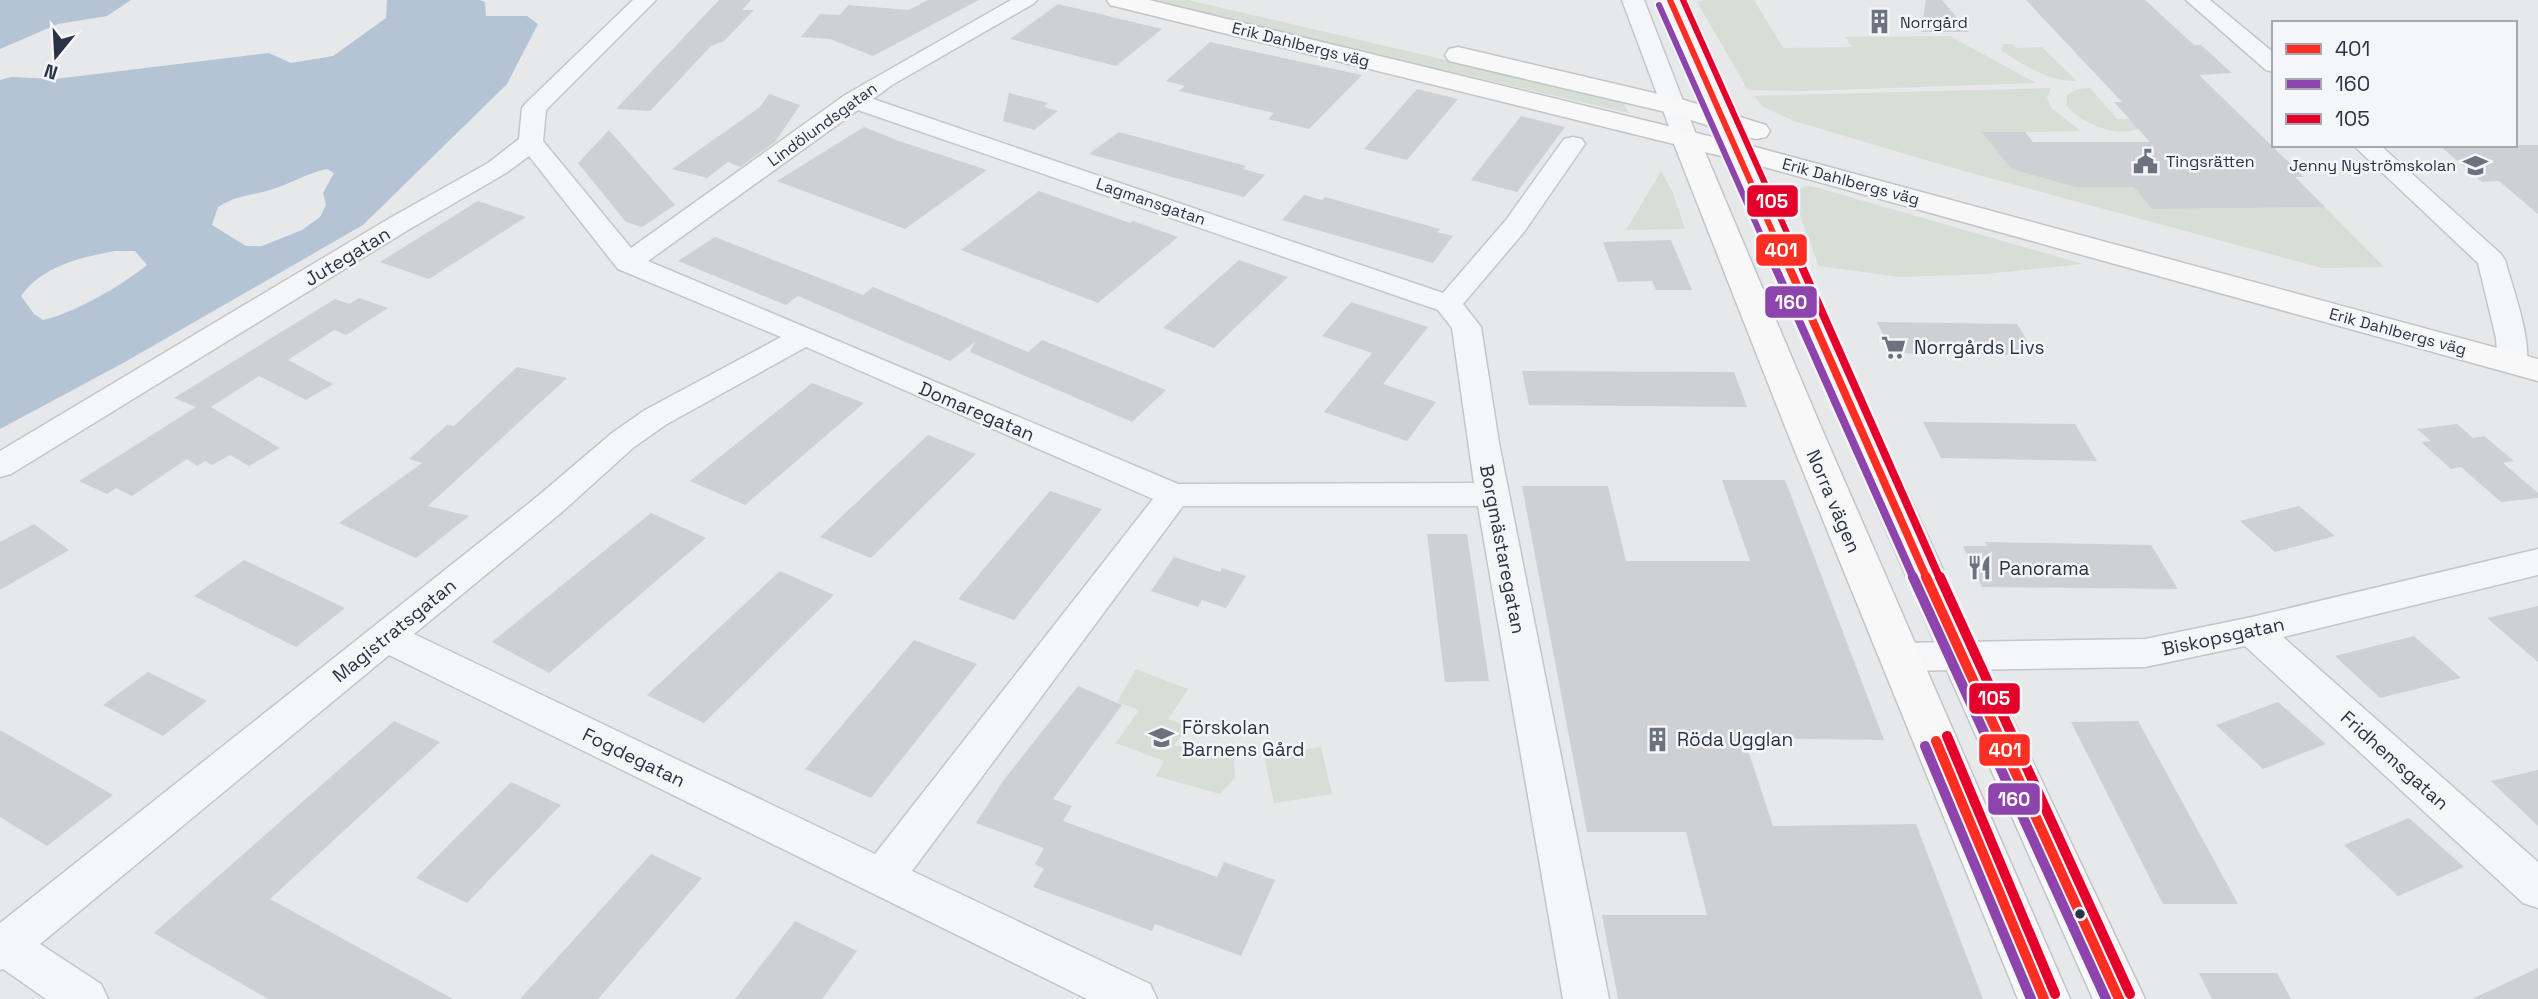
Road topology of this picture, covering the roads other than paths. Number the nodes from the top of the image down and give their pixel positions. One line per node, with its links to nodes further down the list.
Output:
1 (644, 0): 13 (street)
2 (1026, 0): 9 (street, Lindölundsgatan)
3 (1119, 0): 12 (main road, Erik Dahlbergs väg)
4 (1633, 0): 10 (street, Norra vägen)
5 (1670, 0): 11 (street)
6 (2197, 0): 8 (street)
7 (1436, 50): 10 (main road, Erik Dahlbergs väg)
8 (2272, 63)
9 (853, 100): 17 (street, Lindölundsgatan); 18 (street, Lagmansgatan)
10 (1674, 106): 11 (main road, Erik Dahlbergs väg); 12 (street, Norra vägen)
11 (1722, 119): 16 (main road); 20 (main road, Erik Dahlbergs väg)
12 (1685, 137): 16 (main road, Erik Dahlbergs väg); 27 (main road, Norra vägen)
13 (531, 142): 17 (street, Domaregatan); 21 (street, Jutegatan)
14 (1573, 145): 18 (street)
15 (2367, 147): 20 (street)
16 (1737, 150): 20 (main road, Erik Dahlbergs väg); 28 (main road)
17 (628, 263): 19 (street, Domaregatan)
18 (1448, 304): 22 (street, Borgmästaregatan)
19 (805, 336): 23 (street, Domaregatan); 26 (street, Magistratsgatan)
20 (2525, 354)
21 (0, 466)
22 (1494, 494): 23 (street, Domaregatan); 34 (street, Borgmästaregatan)
23 (1174, 495): 29 (street)
24 (2538, 562): 25 (street, Biskopsgatan)
25 (2252, 631): 28 (street, Biskopsgatan); 30 (street, Fridhemsgatan)
26 (386, 635): 29 (street, Fogdegatan); 31 (street, Magistratsgatan)
27 (1900, 657): 28 (street, Biskopsgatan); 35 (main road, Norra vägen)
28 (1962, 657): 36 (main road)
29 (882, 878): 33 (street, Fogdegatan)
30 (2538, 889)
31 (3, 948): 32 (street)
32 (85, 999)
33 (1134, 999)
34 (1587, 999)
35 (2044, 999)
36 (2119, 999)

